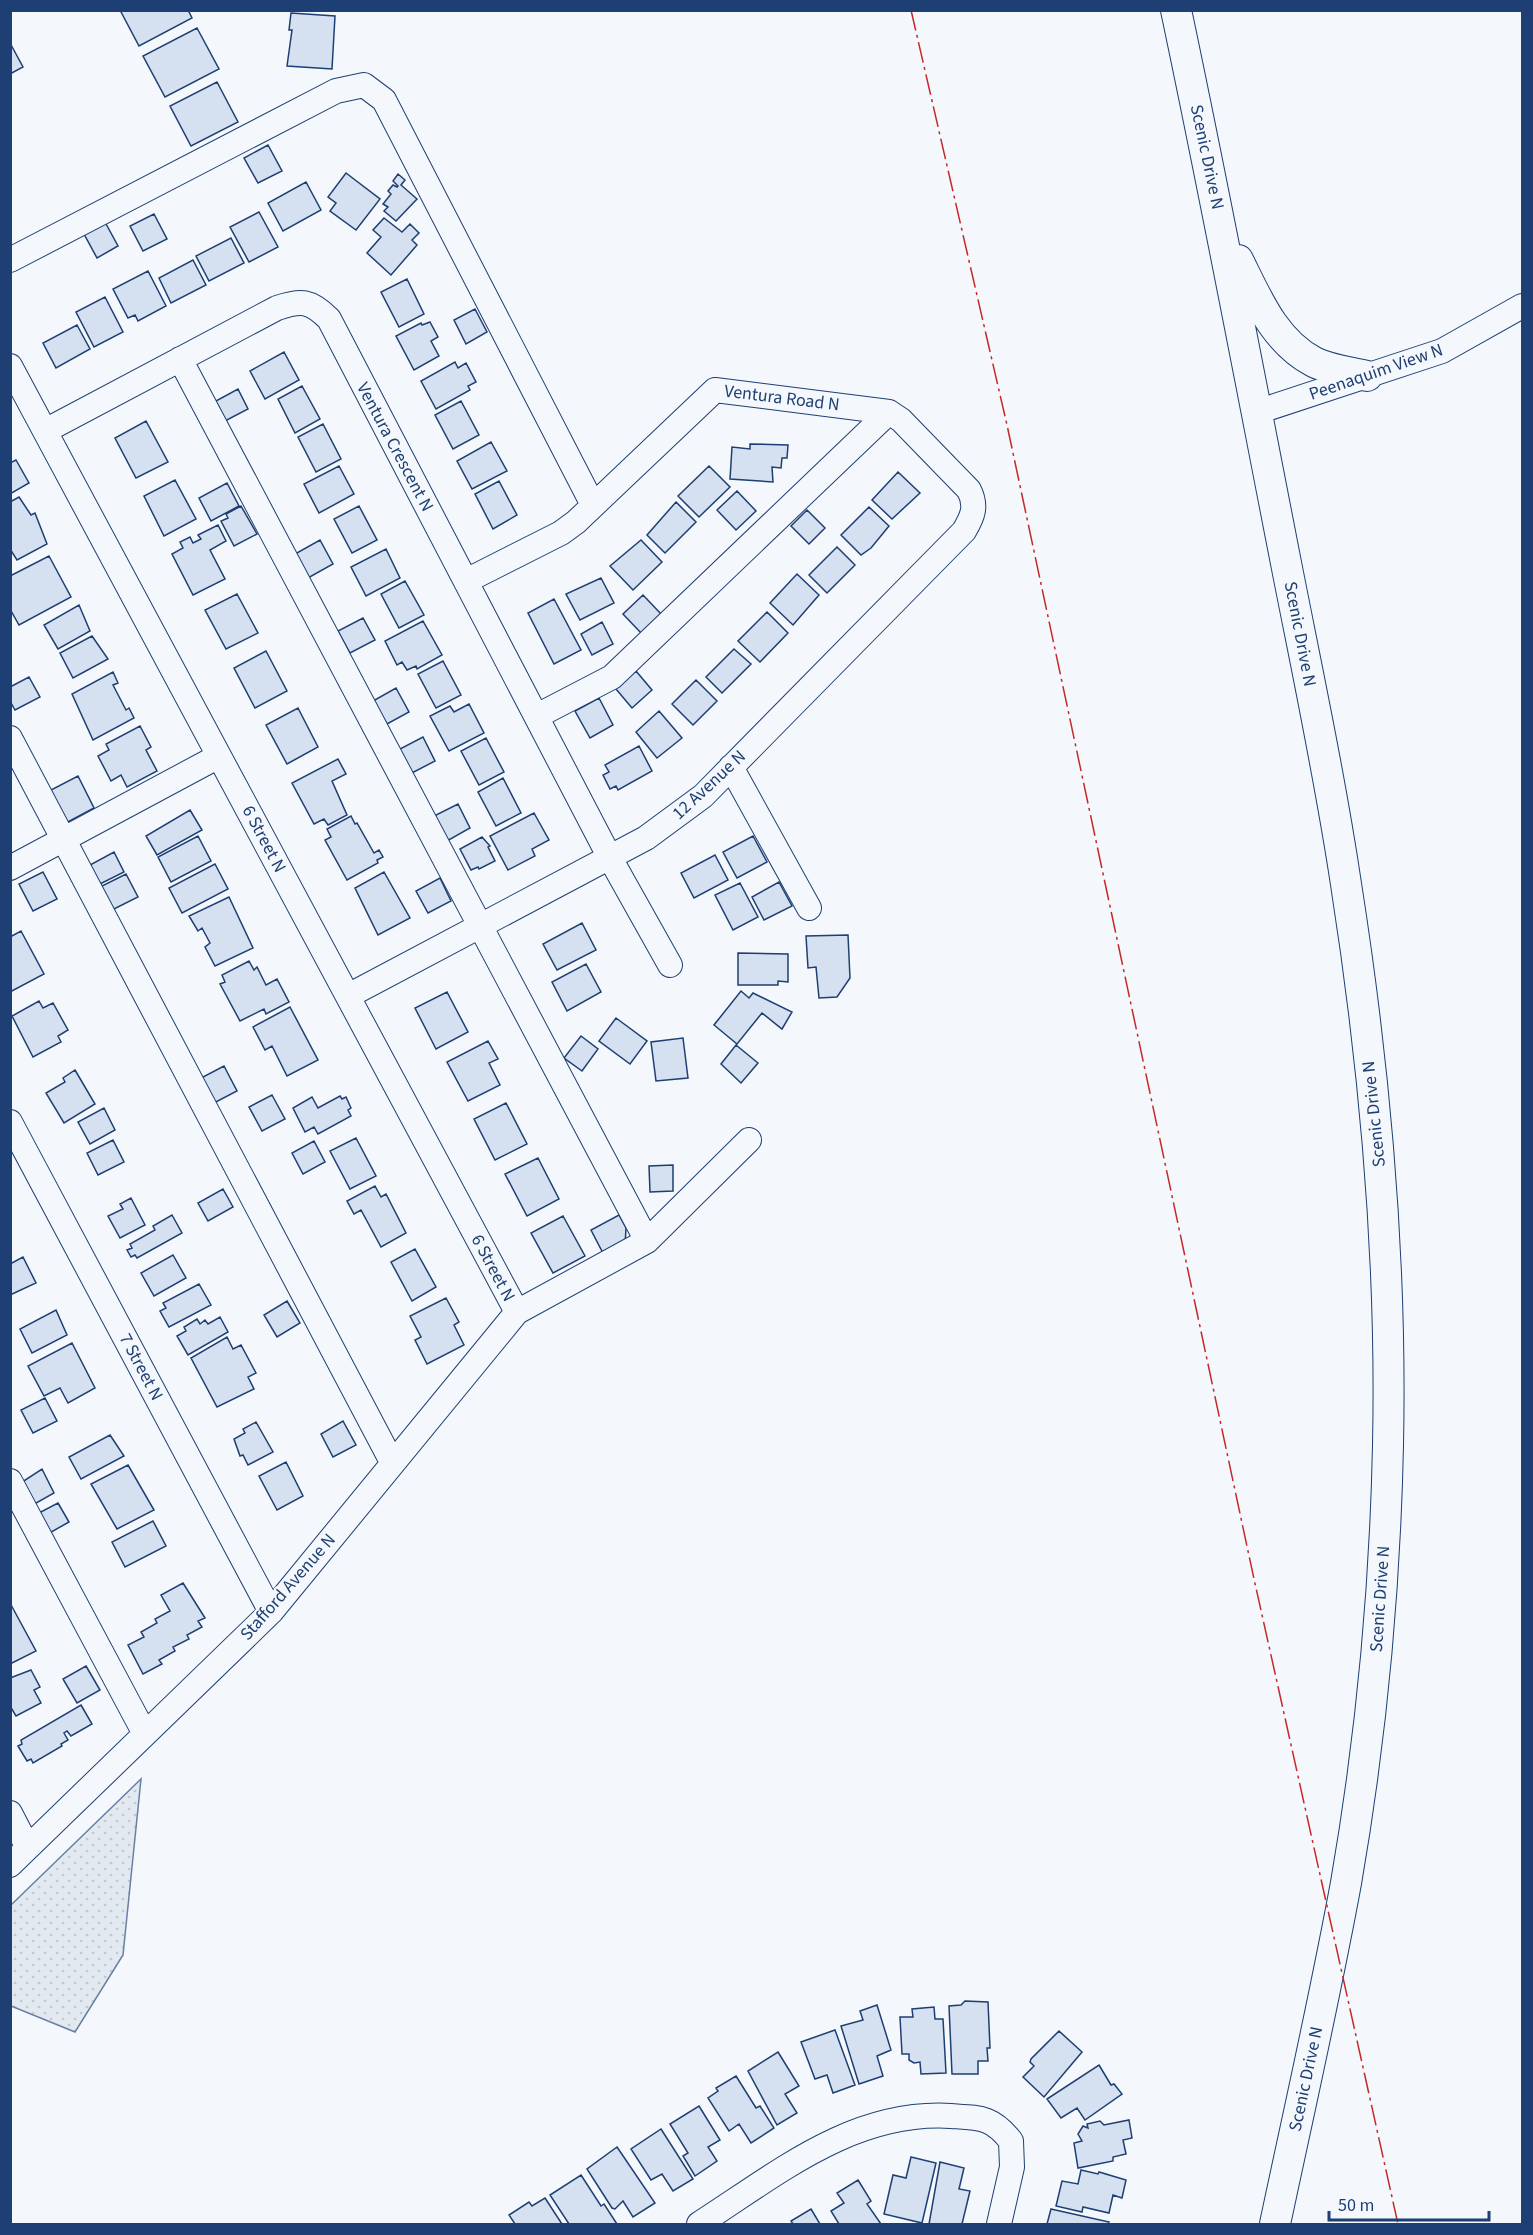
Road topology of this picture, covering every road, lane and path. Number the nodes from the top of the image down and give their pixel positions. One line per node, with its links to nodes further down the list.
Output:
1 (1176, 10): 2 (main road, Scenic Drive N)
2 (1222, 228): 7 (main road); 9 (main road, Scenic Drive N)
3 (10, 260): 11 (street)
4 (1522, 306): 7 (street, Peenaquim View N)
5 (180, 359): 10 (street, Ventura Crescent N); 12 (street, Ventura Crescent N); 21 (street)
6 (10, 366): 10 (street, 6 Street N)
7 (1367, 376): 9 (street, Peenaquim View N)
8 (889, 412): 11 (street, Ventura Road N); 13 (street); 16 (street, 12 Avenue N)
9 (1257, 412): 37 (main road, Scenic Drive N)
10 (45, 431): 15 (street, 6 Street N)
11 (593, 505): 12 (street, Ventura Road N)
12 (466, 581): 13 (street, Ventura Crescent N)
13 (537, 716): 18 (street, Ventura Crescent N)
14 (10, 738): 17 (street)
15 (219, 756): 17 (street); 23 (street, 6 Street N)
16 (731, 767): 18 (street, 12 Avenue N); 20 (street)
17 (63, 840): 19 (street); 28 (street)
18 (610, 858): 21 (street, 12 Avenue N); 22 (street, Ventura Crescent N)
19 (10, 868)
20 (809, 908)
21 (480, 928): 23 (street, 12 Avenue N); 26 (street)
22 (670, 965)
23 (348, 996): 27 (street, 6 Street N)
24 (10, 1122): 30 (street, 7 Street N)
25 (749, 1140): 26 (street)
26 (646, 1241): 27 (street)
27 (517, 1312): 28 (street, Stafford Avenue N)
28 (392, 1462): 30 (street, Stafford Avenue N)
29 (10, 1481): 31 (street)
30 (271, 1612): 31 (street, Stafford Avenue N)
31 (145, 1734): 33 (street, Stafford Avenue N)
32 (10, 1813): 33 (street)
33 (27, 1846): 34 (street, Stafford Avenue N)
34 (10, 1865)
35 (699, 2224): 36 (street)
36 (999, 2224)
37 (1275, 2224)

